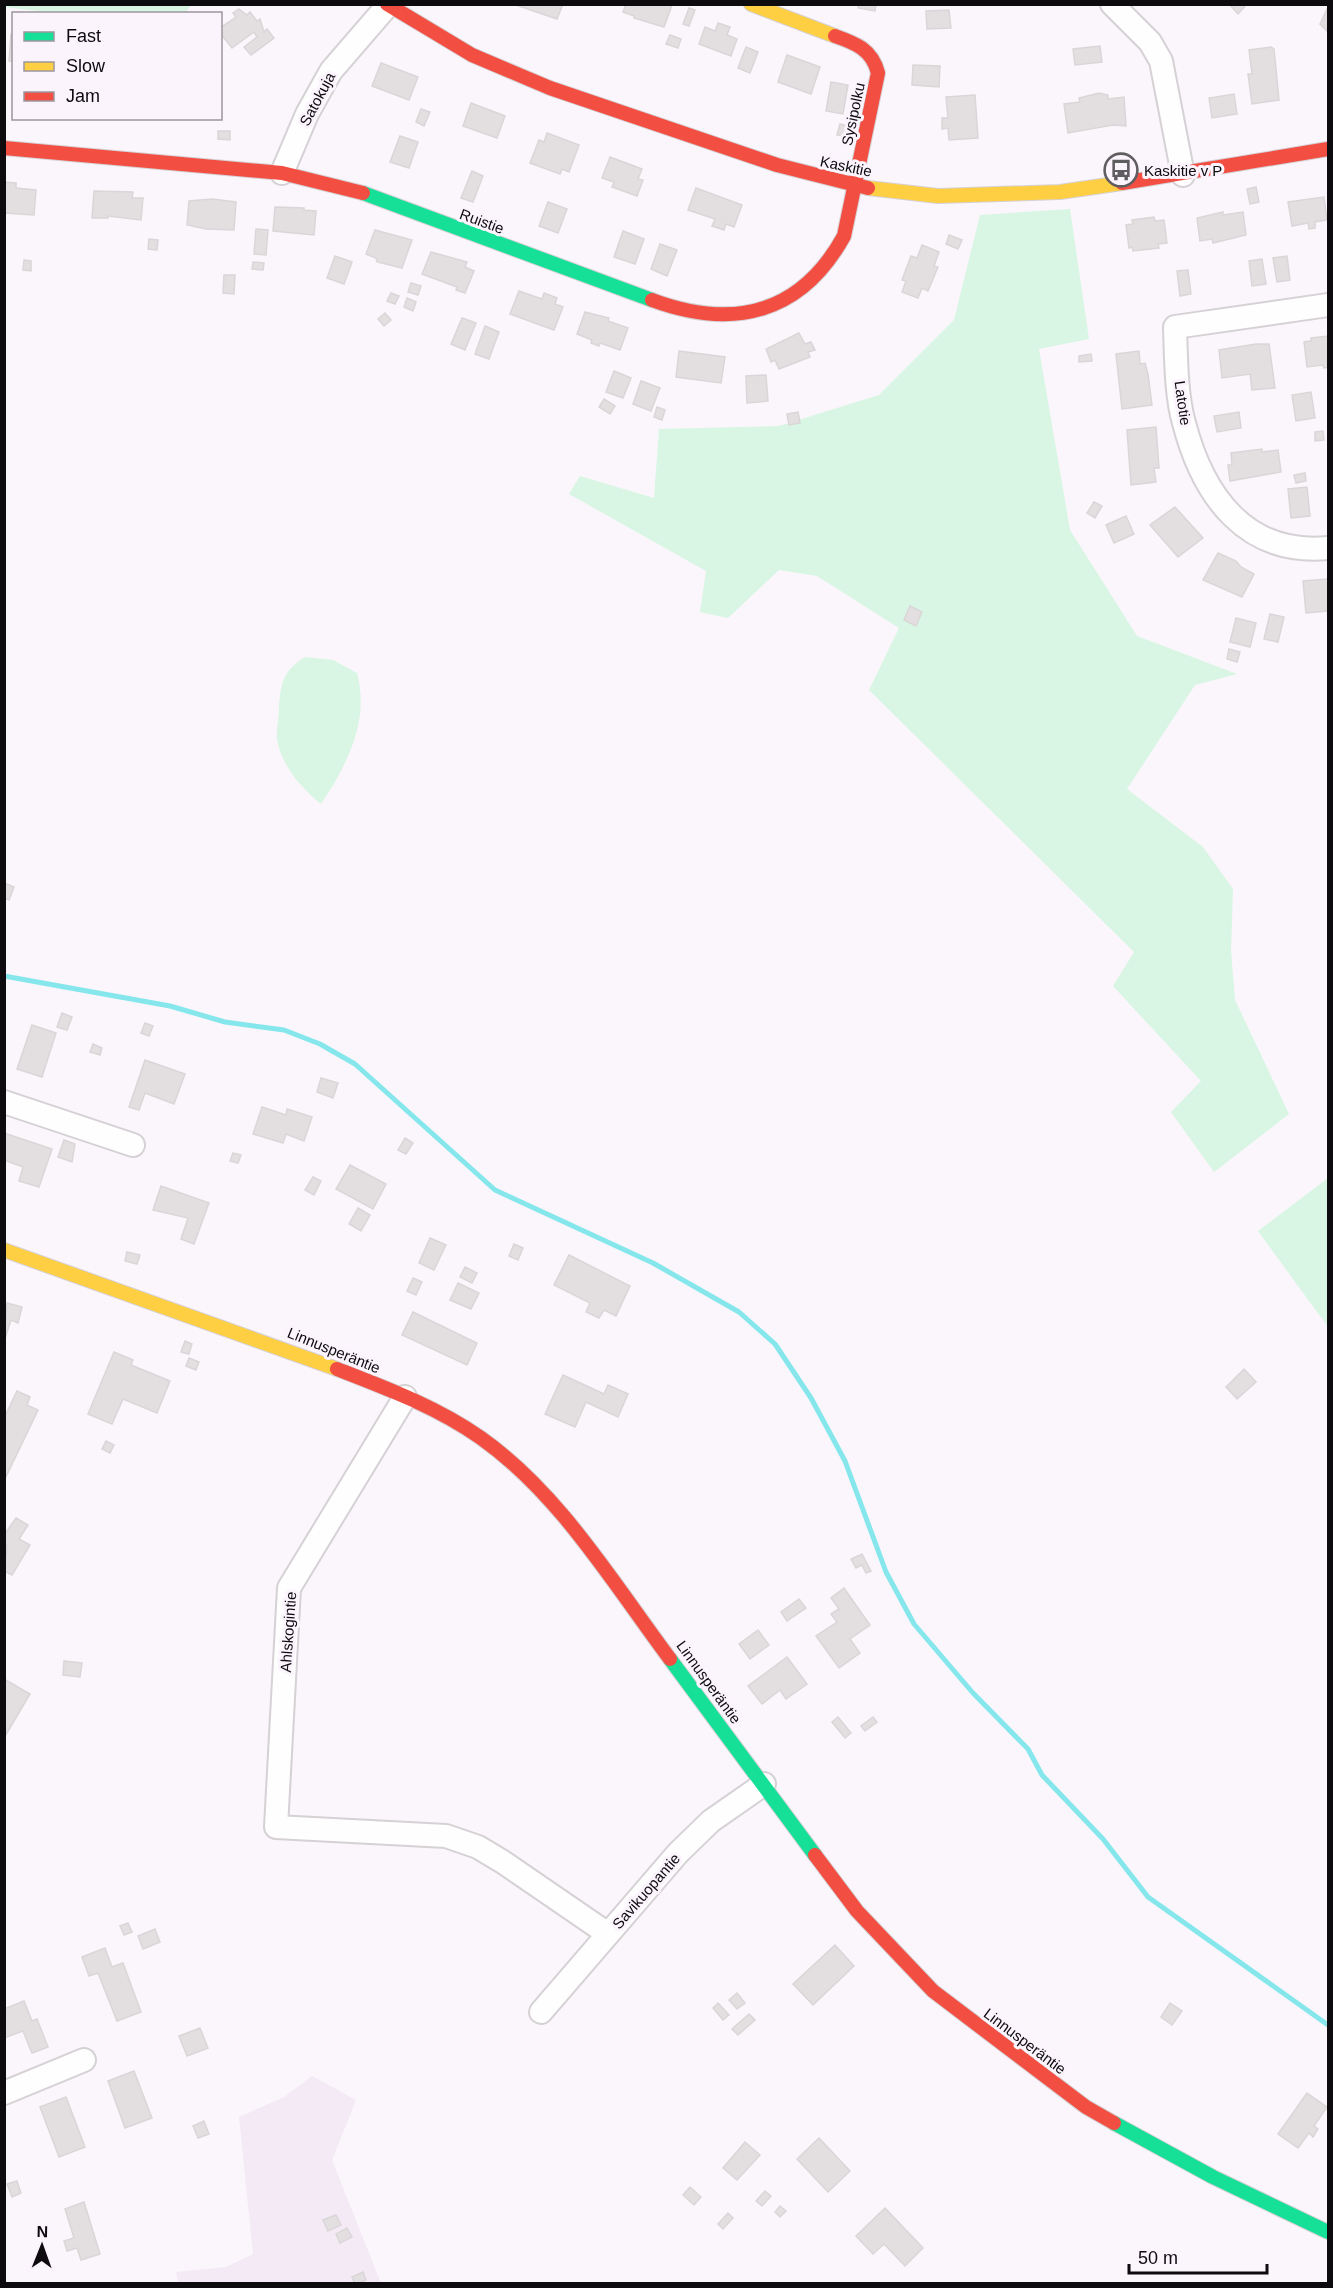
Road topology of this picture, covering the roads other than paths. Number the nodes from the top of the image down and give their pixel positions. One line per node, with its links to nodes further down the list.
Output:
1 (751, 4): 6 (street, Sysipolku)
2 (1113, 4): 8 (street)
3 (387, 5): 7 (street, Satokuja); 9 (street, Kaskitie)
4 (4, 148): 7 (street, Ruistie)
5 (1329, 149): 8 (street, Kaskitie)
6 (858, 168): 9 (street, Ruistie)
7 (282, 173): 9 (street, Ruistie)
8 (1183, 176): 9 (street, Kaskitie)
9 (855, 187)
10 (1329, 305): 11 (street, Latotie)
11 (1329, 548)
12 (4, 1102): 13 (street)
13 (134, 1145)
14 (4, 1251): 15 (street, Linnusperäntie)
15 (405, 1397): 16 (street, Linnusperäntie); 17 (street, Ahlskogintie)
16 (764, 1784): 17 (street, Savikuopantie); 21 (street, Linnusperäntie)
17 (608, 1934): 18 (street, Savikuopantie)
18 (541, 2012)
19 (84, 2060): 20 (street)
20 (4, 2093)
21 (1329, 2232)

